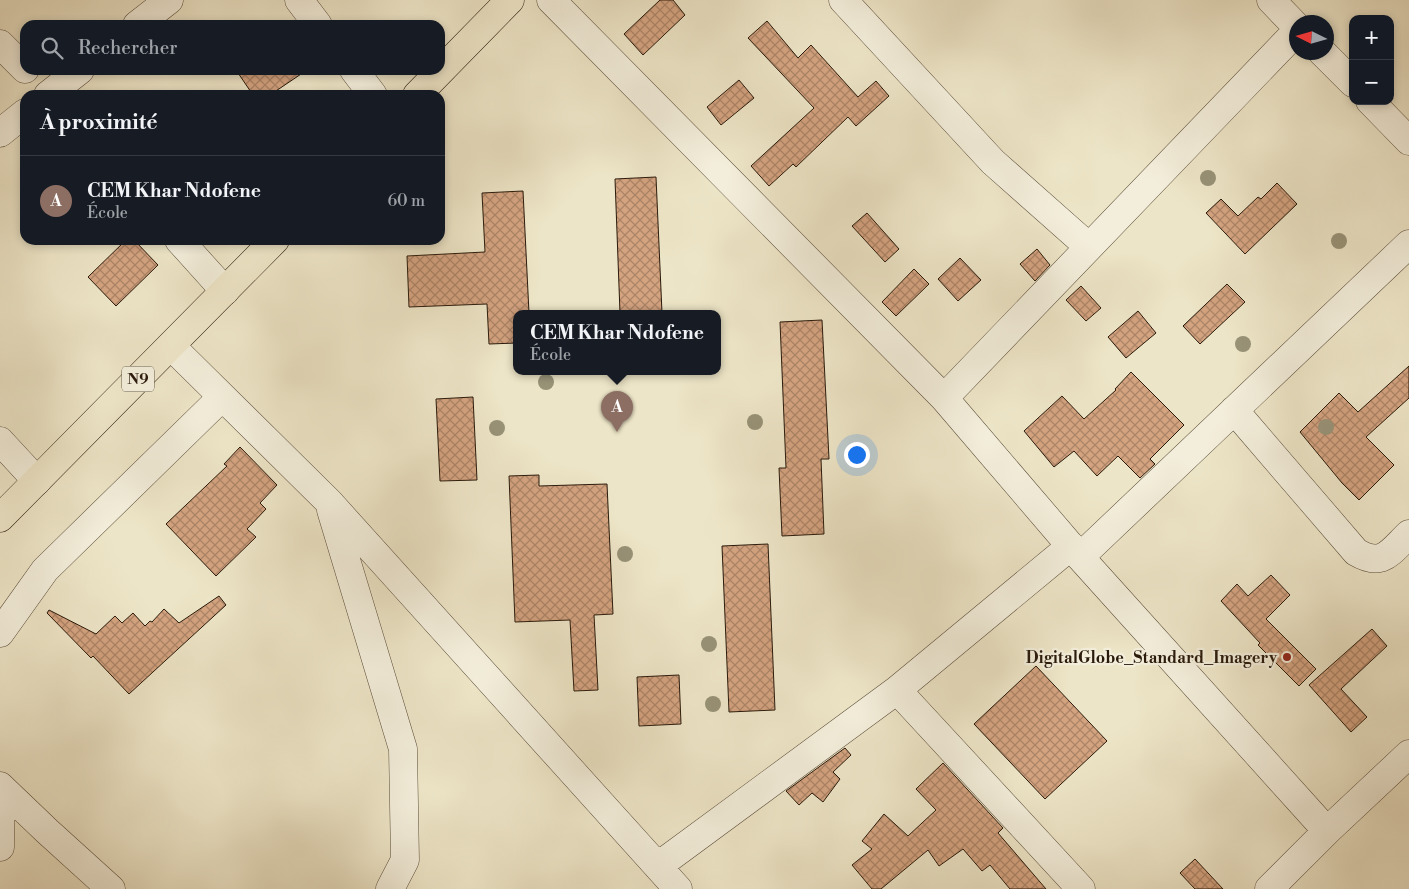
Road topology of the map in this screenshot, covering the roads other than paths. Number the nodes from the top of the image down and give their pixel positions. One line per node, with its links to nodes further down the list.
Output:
1 (169, 0): 8 (street)
2 (299, 0): 9 (street)
3 (510, 0): 14 (main road)
4 (550, 0): 35 (street)
5 (842, 0): 31 (street)
6 (1271, 0): 7 (street)
7 (1289, 19)
8 (144, 20)
9 (314, 20)
10 (1289, 39): 31 (street)
11 (0, 44): 13 (street)
12 (1330, 60): 19 (street)
13 (20, 65)
14 (445, 66)
15 (30, 75): 20 (street)
16 (74, 75): 21 (street)
17 (358, 75): 22 (street)
18 (437, 75): 23 (main road)
19 (1349, 79)
20 (44, 90)
21 (55, 90)
22 (369, 90)
23 (422, 90)
24 (1374, 105): 27 (street)
25 (20, 117): 26 (street)
26 (0, 132)
27 (1409, 141)
28 (1409, 244): 36 (street)
29 (184, 245): 32 (street)
30 (270, 245): 32 (main road, N9)
31 (1089, 247): 35 (street)
32 (225, 291): 33 (main road, N9)
33 (171, 346): 34 (street); 38 (main road, N9)
34 (222, 397): 39 (street); 43 (street)
35 (944, 398): 42 (street)
36 (1234, 410): 41 (street); 42 (street)
37 (0, 441): 38 (street)
38 (36, 481): 40 (main road, N9)
39 (328, 502): 49 (street); 51 (street)
40 (0, 518)
41 (1409, 534)
42 (1075, 551): 44 (street); 47 (street)
43 (0, 633)
44 (897, 690): 49 (street); 52 (street)
45 (1409, 754): 47 (street)
46 (0, 787): 48 (street); 50 (street)
47 (1327, 831): 53 (street)
48 (0, 846)
49 (668, 882)
50 (111, 889)
51 (390, 889)
52 (1081, 889)
53 (1269, 889)

